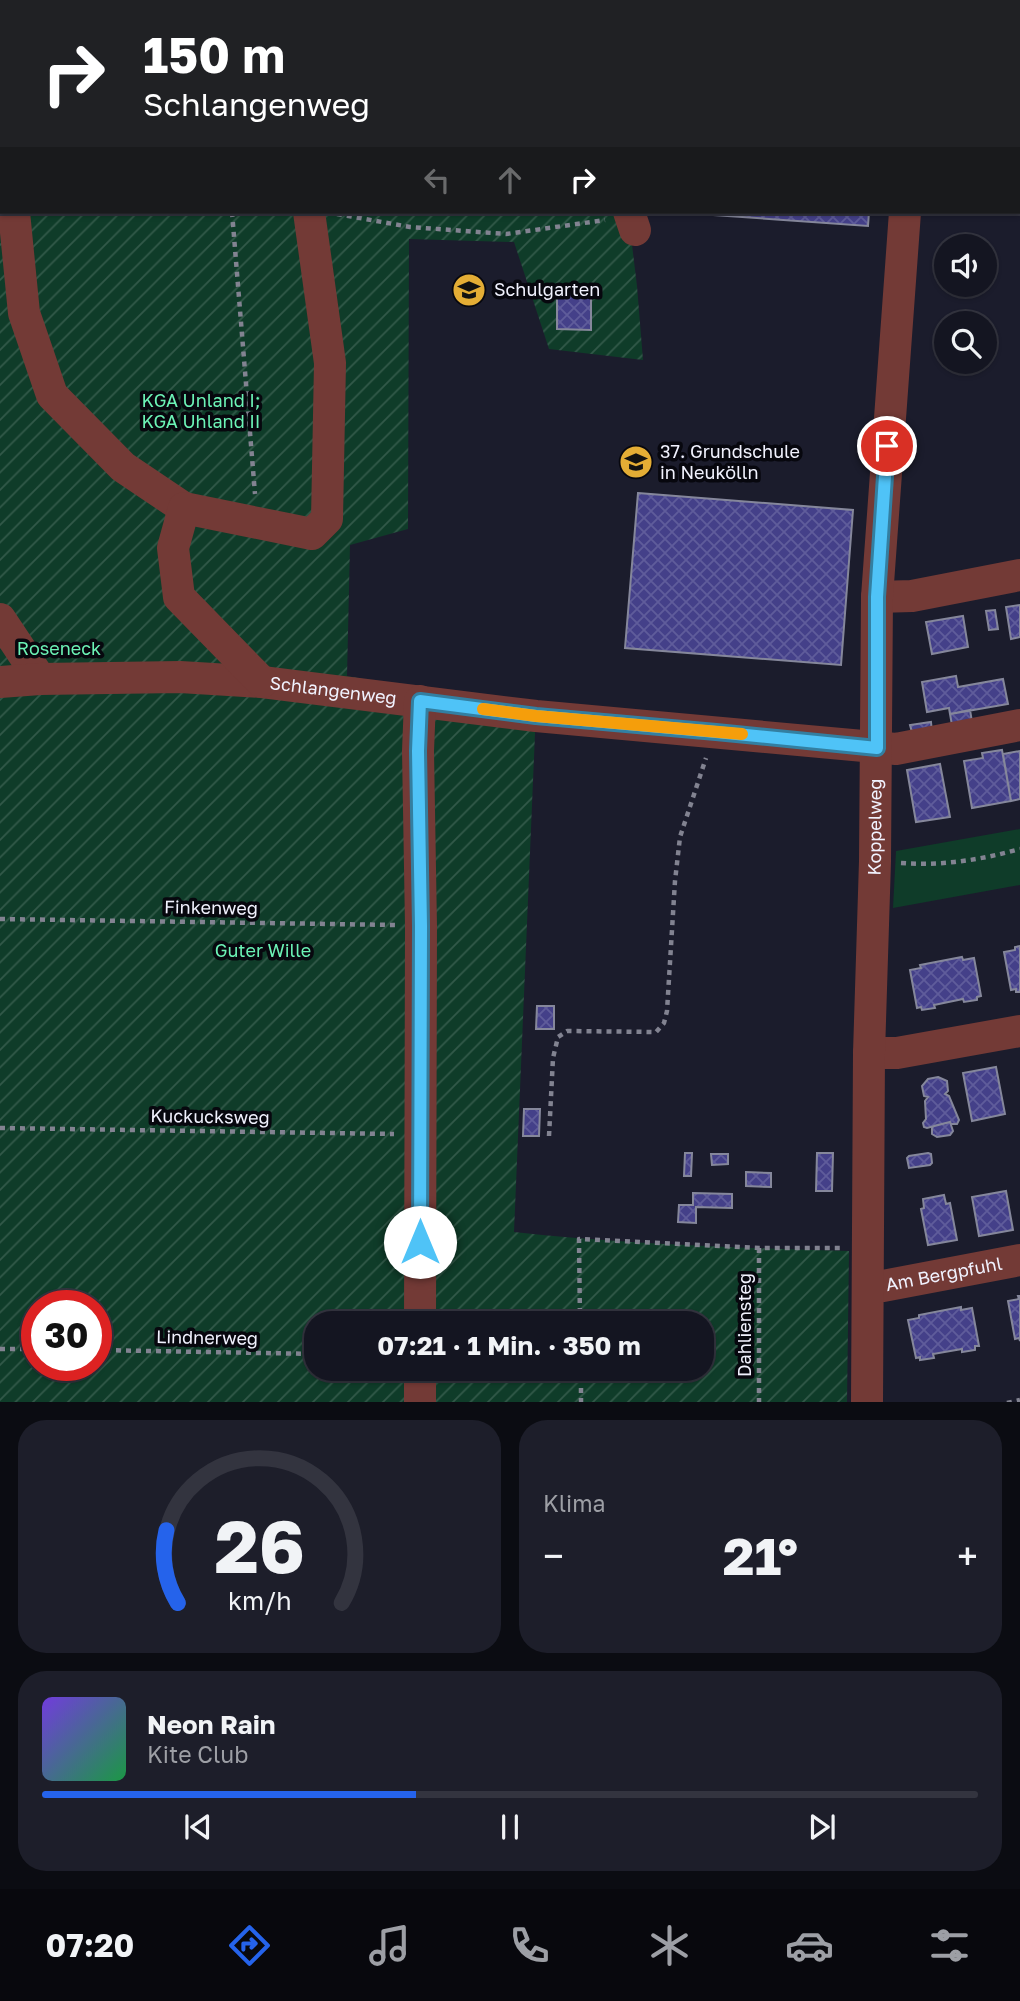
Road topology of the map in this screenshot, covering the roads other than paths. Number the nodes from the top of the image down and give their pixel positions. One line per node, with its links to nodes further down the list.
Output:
1 (14, 214): 4 (street)
2 (309, 214): 4 (street)
3 (905, 214): 6 (street, Koppelweg)
4 (184, 508): 9 (street)
5 (1020, 575): 6 (street)
6 (877, 597): 13 (street, Koppelweg)
7 (0, 619): 8 (street)
8 (40, 679): 9 (street, Schlangenweg); 10 (street, Schlangenweg)
9 (262, 681): 11 (street, Schlangenweg)
10 (0, 682)
11 (420, 701): 13 (street, Schlangenweg); 18 (street)
12 (1020, 726): 13 (street, Schlangenweg)
13 (877, 748): 15 (street, Koppelweg)
14 (1020, 1031): 15 (street)
15 (869, 1053): 17 (street, Koppelweg)
16 (1020, 1260): 17 (street, Am Bergpfuhl)
17 (868, 1286): 21 (street, Koppelweg)
18 (420, 1311)
19 (420, 1381): 20 (street)
20 (420, 1402)
21 (867, 1402)

